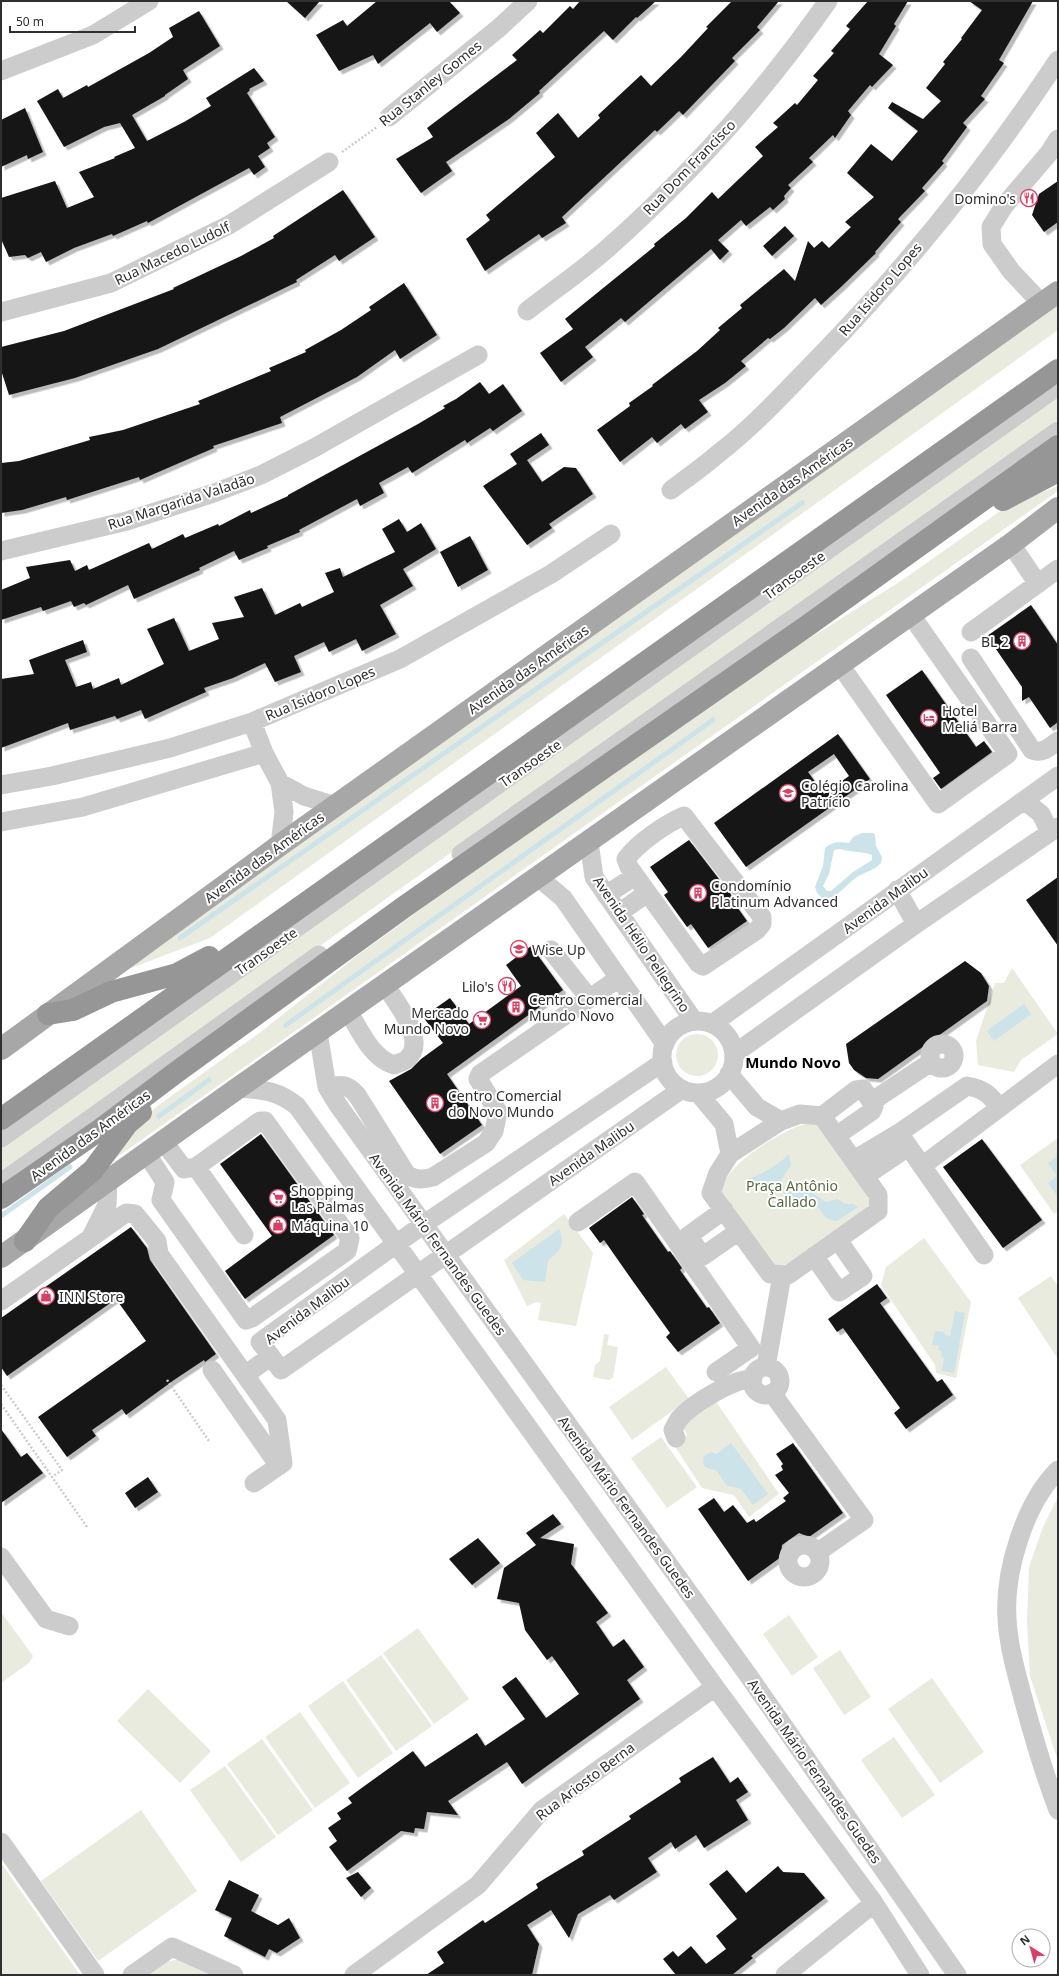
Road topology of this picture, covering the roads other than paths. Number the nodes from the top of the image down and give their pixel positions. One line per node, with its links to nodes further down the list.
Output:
1 (148, 1): 5 (street)
2 (528, 1): 6 (street, Rua Stanley Gomes)
3 (828, 1): 10 (street, Rua Dom Francisco)
4 (1058, 60): 18 (street, Rua Isidoro Lopes)
5 (1, 71)
6 (390, 117)
7 (1058, 139): 9 (street)
8 (329, 162): 11 (street, Rua Macedo Ludolf)
9 (1050, 298): 37 (main road, Avenida das Américas)
10 (527, 311)
11 (1, 312)
12 (478, 355): 23 (street, Rua Margarida Valadão)
13 (1058, 370): 49 (highway)
14 (1058, 386): 74 (street, Transoeste)
15 (1058, 431): 83 (street)
16 (1058, 446): 20 (highway, Avenida das Américas)
17 (1058, 470): 20 (highway)
18 (671, 490)
19 (1058, 508): 22 (main road)
20 (962, 515): 63 (highway, Avenida das Américas)
21 (611, 534): 30 (street, Rua Isidoro Lopes)
22 (1012, 544): 25 (street); 26 (main road)
23 (1, 551)
24 (1058, 569): 25 (street)
25 (1038, 584): 27 (street)
26 (911, 615): 29 (main road); 29 (street)
27 (972, 632)
28 (971, 658): 31 (street)
29 (840, 665): 40 (main road)
30 (252, 722): 32 (street); 35 (street, Rua Isidoro Lopes)
31 (1058, 741)
32 (264, 753): 34 (street); 38 (street)
33 (1058, 776): 36 (street, Avenida Malibu)
34 (280, 783): 37 (street); 41 (street)
35 (1, 784)
36 (1025, 801): 39 (street); 44 (street, Avenida Malibu)
37 (336, 806): 41 (main road, Avenida das Américas)
38 (1, 822)
39 (1054, 829): 48 (street)
40 (589, 842): 43 (main road); 46 (street, Avenida Hélio Pellegrino)
41 (280, 844): 55 (main road, Avenida das Américas)
42 (634, 876): 45 (street); 45 (street); 46 (street)
43 (539, 878): 51 (street); 52 (main road)
44 (897, 890): 48 (street); 56 (street, Avenida Malibu)
45 (647, 893): 47 (street)
46 (606, 895): 47 (street, Avenida Hélio Pellegrino)
47 (619, 913): 56 (street, Avenida Hélio Pellegrino)
48 (916, 924): 60 (street)
49 (251, 943): 55 (highway); 71 (highway)
50 (551, 950): 53 (street)
51 (618, 978): 53 (street); 59 (street)
52 (385, 985): 54 (main road); 54 (street)
53 (589, 998): 65 (street)
54 (348, 1011): 57 (main road)
55 (48, 1014): 58 (main road, Avenida das Américas)
56 (703, 1023): 59 (street); 60 (street)
57 (318, 1032): 65 (street, Avenida Mário Fernandes Guedes); 66 (main road)
58 (1, 1049)
59 (664, 1053): 67 (street); 87 (street, Avenida Malibu)
60 (734, 1054): 64 (street)
61 (931, 1062): 68 (street)
62 (1058, 1064): 69 (street)
63 (178, 1071): 84 (highway, Avenida das Américas); 93 (highway)
64 (729, 1074): 67 (street); 72 (street)
65 (327, 1087): 87 (street, Avenida Mário Fernandes Guedes)
66 (238, 1088): 76 (main road); 94 (street, Avenida Mário Fernandes Guedes)
67 (690, 1091): 77 (street); 95 (street, Avenida Malibu)
68 (871, 1102): 70 (street); 73 (street)
69 (999, 1107): 75 (street); 79 (street)
70 (822, 1116): 72 (street); 73 (street)
71 (1, 1119)
72 (781, 1121): 77 (street)
73 (836, 1136): 78 (street)
74 (1, 1138)
75 (904, 1140): 78 (street); 79 (street); 81 (street)
76 (154, 1147): 80 (street); 80 (street); 82 (main road)
77 (730, 1154): 85 (street)
78 (854, 1160): 81 (street)
79 (922, 1166): 96 (street)
80 (196, 1168): 89 (street)
81 (865, 1176): 92 (street)
82 (108, 1181): 90 (street); 93 (main road)
83 (1, 1183)
84 (1, 1198)
85 (724, 1210): 88 (street); 91 (street)
86 (578, 1222): 91 (street)
87 (424, 1224): 94 (street, Avenida Malibu); 95 (street, Avenida Mário Fernandes Guedes)
88 (739, 1231): 99 (street); 101 (street)
89 (244, 1235)
90 (92, 1236): 102 (street); 107 (street)
91 (681, 1237): 99 (street)
92 (838, 1240): 97 (street); 97 (street)
93 (24, 1241): 98 (main road)
94 (396, 1244): 100 (street, Avenida Mário Fernandes Guedes); 103 (street, Avenida Malibu)
95 (445, 1255): 100 (street, Avenida Malibu); 125 (street, Avenida Mário Fernandes Guedes)
96 (984, 1255)
97 (814, 1256): 101 (street)
98 (1, 1258)
99 (700, 1263): 105 (street)
100 (418, 1274): 103 (street, Avenida Malibu); 115 (street, Avenida Mário Fernandes Guedes)
101 (782, 1275): 106 (street)
102 (1, 1302)
103 (271, 1356): 107 (street)
104 (212, 1370): 109 (street)
105 (716, 1372)
106 (759, 1373): 108 (street); 112 (street)
107 (245, 1375): 109 (street)
108 (676, 1438)
109 (279, 1466): 111 (street)
110 (1058, 1470): 116 (street)
111 (254, 1483)
112 (818, 1552)
113 (1, 1556): 114 (street)
114 (69, 1626)
115 (715, 1687): 118 (street, Avenida Mário Fernandes Guedes); 122 (street, Rua Ariosto Berna)
116 (1058, 1810)
117 (1, 1842): 119 (street)
118 (874, 1903): 123 (street); 124 (street, Avenida Mário Fernandes Guedes)
119 (95, 1975)
120 (132, 1975): 121 (street)
121 (234, 1975)
122 (354, 1975)
123 (785, 1975)
124 (920, 1975)
125 (957, 1975)

